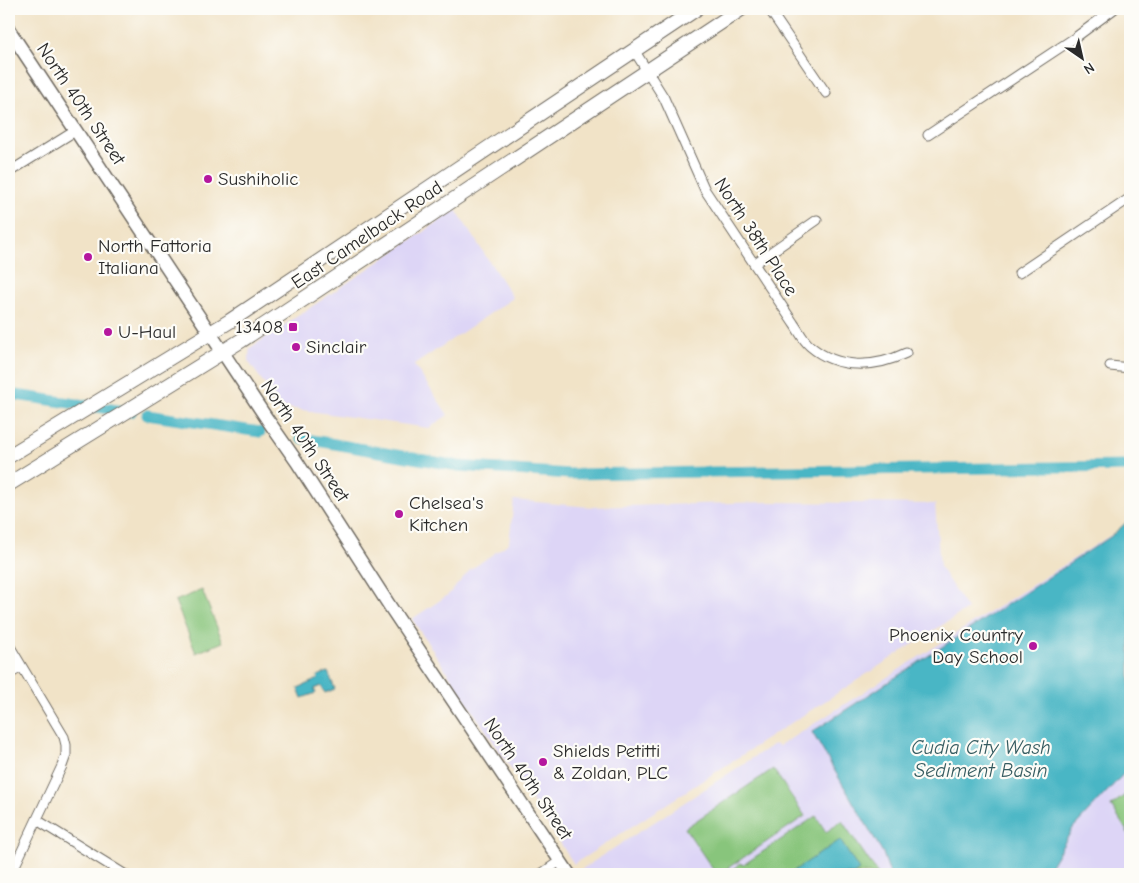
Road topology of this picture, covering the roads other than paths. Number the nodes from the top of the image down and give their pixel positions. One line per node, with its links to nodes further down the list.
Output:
1 (696, 9): 6 (main road, East Camelback Road)
2 (742, 9): 7 (main road, East Camelback Road)
3 (769, 9): 8 (street)
4 (1114, 9): 10 (street)
5 (9, 30): 9 (main road, North 40th Street)
6 (634, 50): 7 (street, North 38th Place); 11 (main road, East Camelback Road)
7 (648, 71): 13 (main road, East Camelback Road); 16 (street, North 38th Place)
8 (826, 93)
9 (75, 131): 12 (street); 18 (main road, North 40th Street)
10 (928, 135)
11 (456, 170): 13 (main road); 18 (main road, East Camelback Road)
12 (9, 172)
13 (468, 190): 19 (main road, East Camelback Road)
14 (1130, 198): 17 (street)
15 (817, 220): 16 (street)
16 (754, 264): 20 (street, North 38th Place)
17 (1019, 273)
18 (210, 333): 19 (main road, North 40th Street); 23 (main road, East Camelback Road)
19 (223, 352): 24 (main road, East Camelback Road); 29 (main road, North 40th Street)
20 (906, 353)
21 (1110, 366): 22 (street)
22 (1130, 368)
23 (9, 456)
24 (9, 484)
25 (9, 645): 26 (street)
26 (22, 667): 27 (street); 28 (street)
27 (9, 674)
28 (37, 820): 30 (street); 31 (street)
29 (560, 861): 32 (street); 33 (main road, North 40th Street)
30 (11, 874)
31 (124, 874)
32 (541, 874)
33 (569, 874)

